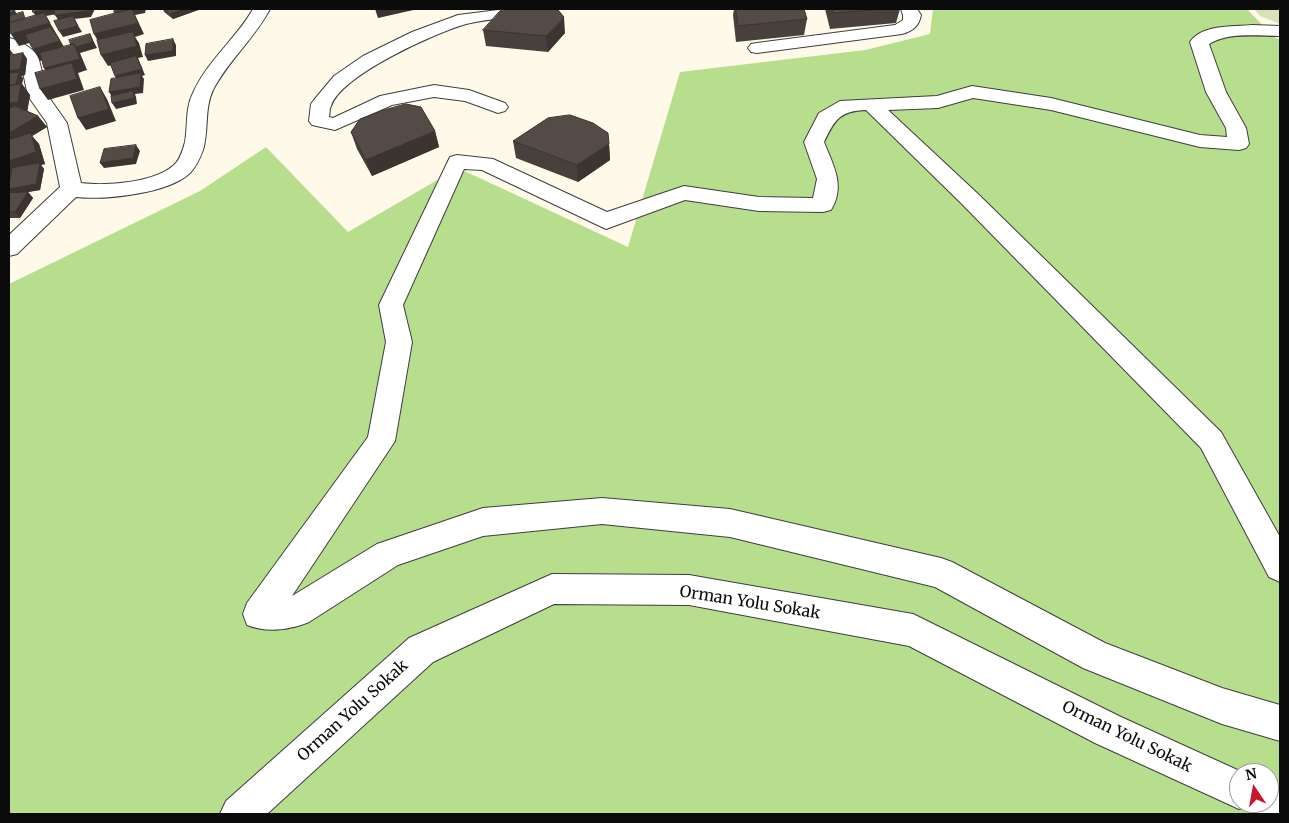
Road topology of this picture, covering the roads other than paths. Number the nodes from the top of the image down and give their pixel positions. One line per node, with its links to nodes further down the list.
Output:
1 (261, 9): 9 (street)
2 (546, 9): 8 (street)
3 (909, 9): 6 (street)
4 (1276, 21): 7 (street)
5 (9, 43): 9 (street)
6 (757, 48)
7 (871, 104): 11 (street); 12 (street)
8 (498, 107)
9 (71, 189): 10 (street)
10 (9, 248)
11 (1280, 567)
12 (1280, 722)
13 (1229, 785): 14 (street, Orman Yolu Sokak)
14 (239, 814)

